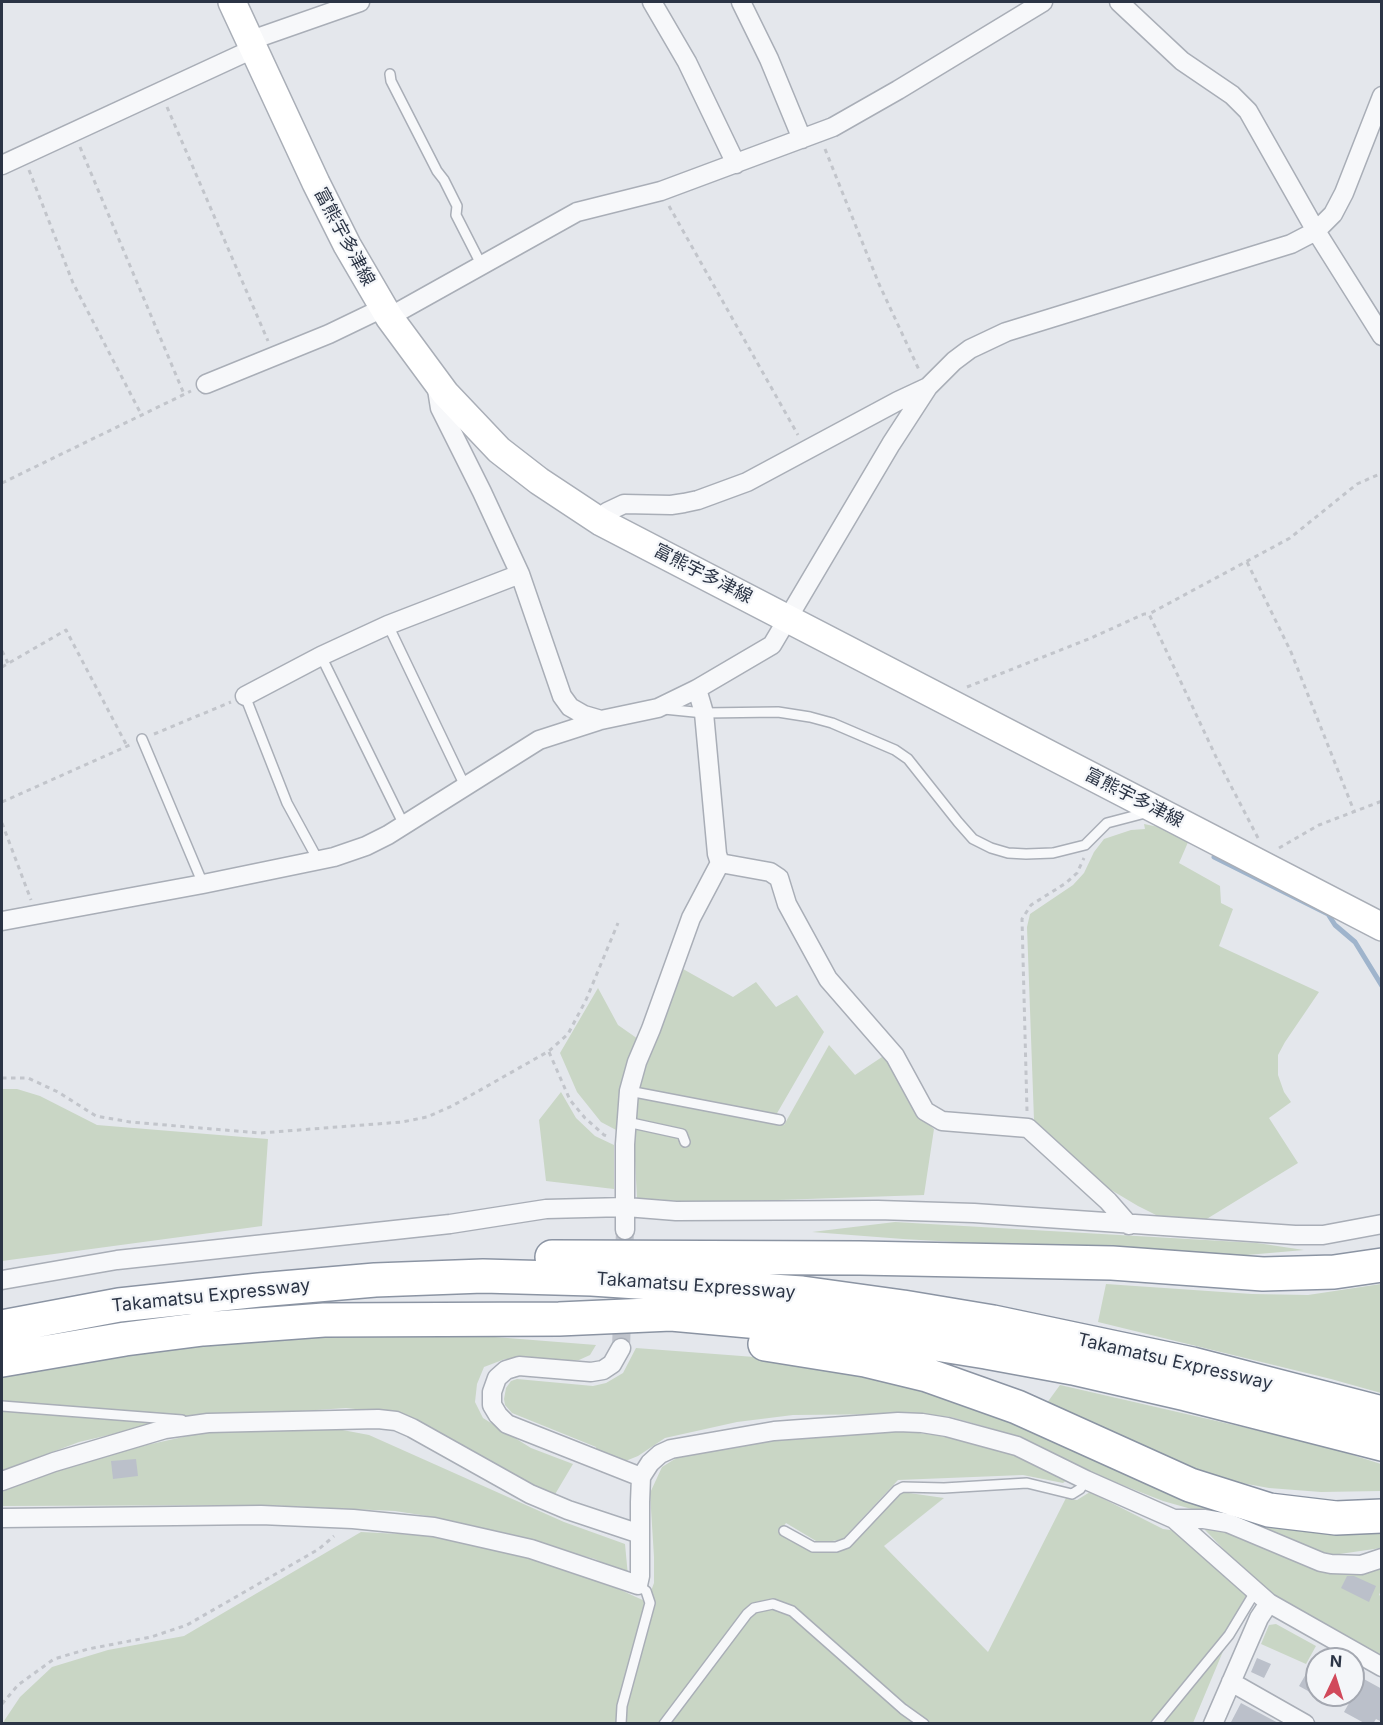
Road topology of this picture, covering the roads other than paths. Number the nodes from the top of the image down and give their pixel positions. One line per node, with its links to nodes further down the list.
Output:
1 (232, 2): 7 (main road, 富熊宇多津線)
2 (652, 2): 12 (street)
3 (741, 2): 10 (street)
4 (1043, 2): 10 (street)
5 (1119, 2): 13 (street)
6 (352, 3): 7 (street)
7 (252, 46): 11 (street); 15 (main road, 富熊宇多津線)
8 (390, 74): 14 (lane)
9 (1382, 96): 13 (street)
10 (811, 136): 12 (street)
11 (2, 164)
12 (736, 164): 14 (street)
13 (1316, 231): 16 (street); 19 (street)
14 (482, 266): 15 (street)
15 (386, 313): 17 (main road, 富熊宇多津線); 18 (street)
16 (1382, 336)
17 (436, 382): 20 (main road, 富熊宇多津線); 21 (street)
18 (206, 384)
19 (928, 387): 20 (street); 22 (street)
20 (601, 522): 22 (main road, 富熊宇多津線)
21 (520, 574): 23 (street); 29 (street)
22 (788, 619): 25 (street); 32 (main road, 富熊宇多津線)
23 (388, 626): 24 (street); 31 (lane)
24 (321, 656): 26 (street); 33 (lane)
25 (697, 689): 27 (street); 28 (street)
26 (245, 696): 34 (lane)
27 (658, 708): 28 (lane); 29 (street)
28 (704, 713): 32 (lane); 35 (street)
29 (601, 720): 31 (street)
30 (142, 739): 36 (lane)
31 (465, 786): 33 (street)
32 (1158, 810): 38 (main road, 富熊宇多津線)
33 (404, 825): 34 (street)
34 (318, 860): 36 (street)
35 (720, 863): 39 (street); 45 (street)
36 (203, 884): 37 (street)
37 (2, 921)
38 (1382, 927)
39 (629, 1091): 40 (lane); 41 (street)
40 (780, 1120)
41 (627, 1122): 42 (lane); 43 (street)
42 (685, 1142)
43 (626, 1208): 45 (street); 46 (street); 48 (street)
44 (1382, 1224): 45 (street)
45 (1129, 1225)
46 (625, 1230)
47 (1382, 1265): 49 (highway)
48 (2, 1280)
49 (119, 1305): 51 (highway, Takamatsu Expressway); 55 (highway, Takamatsu Expressway)
50 (559, 1319): 53 (highway, Takamatsu Expressway); 57 (highway, Takamatsu Expressway); 61 (highway)
51 (2, 1327)
52 (621, 1348): 58 (street)
53 (2, 1360)
54 (2, 1406): 56 (lane)
55 (1382, 1413)
56 (208, 1423): 60 (street); 65 (street)
57 (1382, 1444)
58 (641, 1477): 59 (street); 65 (street)
59 (1086, 1480): 63 (street); 64 (lane)
60 (2, 1481)
61 (1382, 1516)
62 (2, 1518): 67 (street)
63 (1174, 1519): 66 (street); 68 (street)
64 (784, 1531)
65 (639, 1534): 67 (street)
66 (1382, 1558)
67 (638, 1585): 71 (lane)
68 (1262, 1598): 69 (street); 70 (street); 74 (lane)
69 (1382, 1667)
70 (1231, 1682): 75 (street); 76 (street)
71 (621, 1724)
72 (664, 1724): 73 (lane)
73 (924, 1724)
74 (1156, 1724)
75 (1213, 1724)
76 (1305, 1724)

